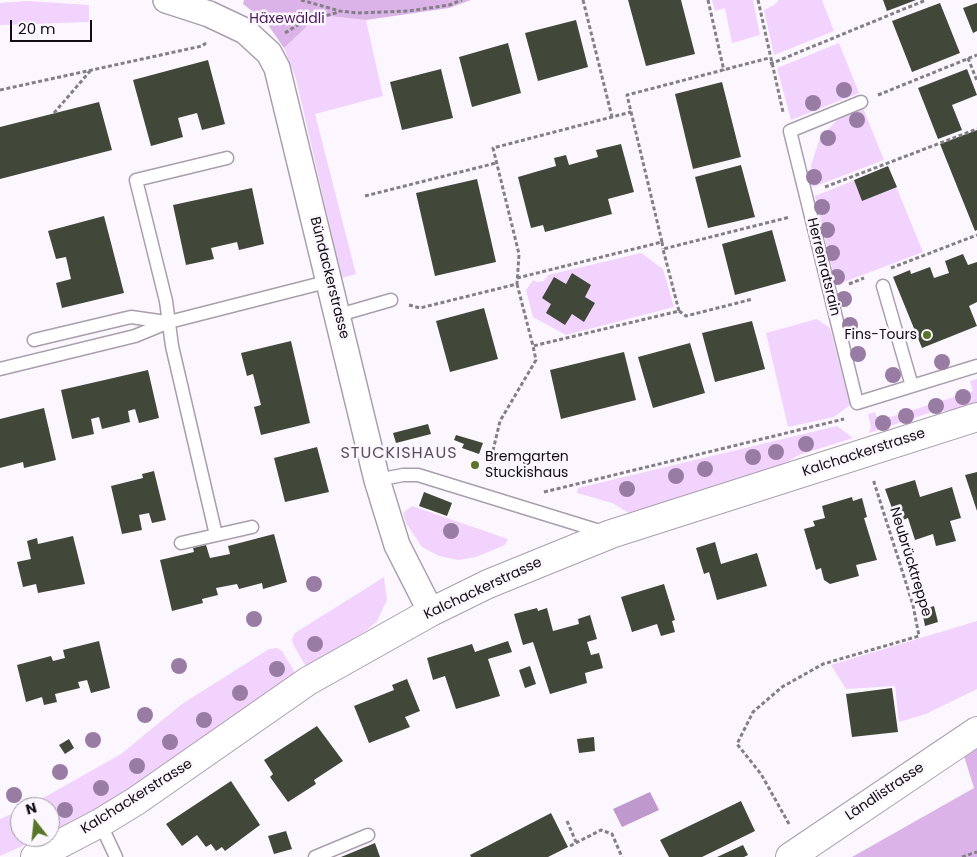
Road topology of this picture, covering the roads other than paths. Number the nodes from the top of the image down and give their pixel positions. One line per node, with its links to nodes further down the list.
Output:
1 (166, 0): 4 (street, Bündackerstrasse)
2 (861, 102): 12 (lane, Herrenratsrain)
3 (227, 158): 8 (lane)
4 (330, 281): 7 (street, Bündackerstrasse); 8 (lane)
5 (883, 286): 12 (lane)
6 (391, 300): 7 (lane)
7 (339, 315): 14 (street, Bündackerstrasse)
8 (169, 322): 9 (lane); 11 (lane); 17 (lane)
9 (34, 340)
10 (977, 366): 12 (lane)
11 (0, 369)
12 (912, 386)
13 (977, 418): 16 (street, Kalchackerstrasse)
14 (377, 480): 16 (lane); 19 (street, Bündackerstrasse)
15 (252, 527): 17 (lane)
16 (611, 534): 19 (street, Kalchackerstrasse)
17 (216, 535): 18 (lane)
18 (181, 543)
19 (431, 612): 21 (street, Kalchackerstrasse)
20 (977, 731): 23 (street, Ländlistrasse)
21 (100, 823): 24 (street, Kalchackerstrasse); 25 (lane)
22 (368, 835): 26 (lane)
23 (794, 856)
24 (35, 857)
25 (116, 857)
26 (315, 857)

